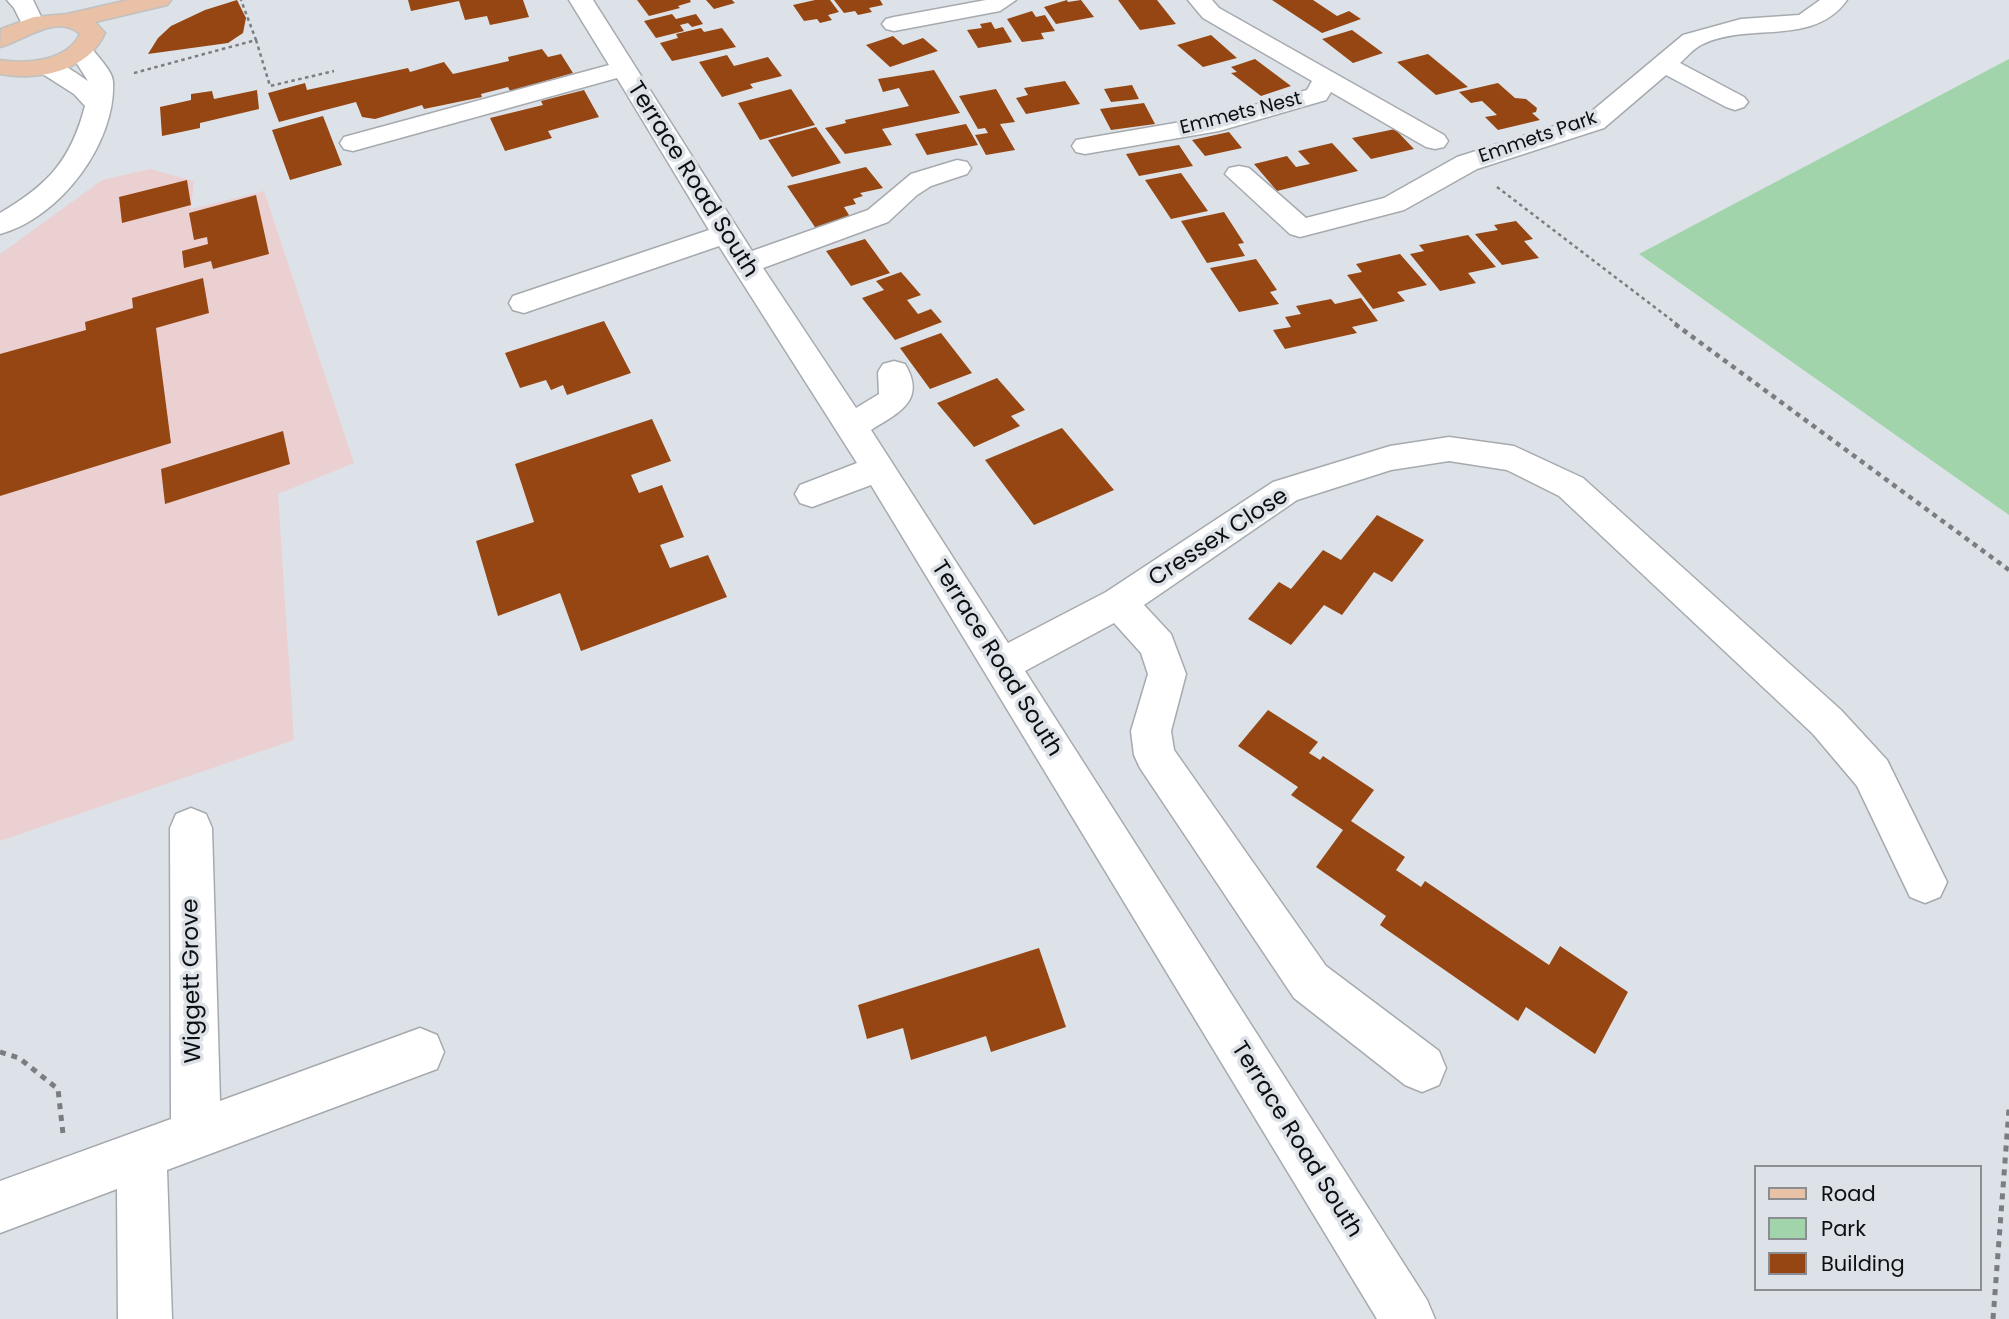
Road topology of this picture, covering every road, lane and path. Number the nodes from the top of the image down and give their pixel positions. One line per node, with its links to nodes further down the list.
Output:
1 (19, 0): 10 (street)
2 (159, 0): 9 (main road)
3 (168, 0): 14 (main road)
4 (241, 0): 13 (path)
5 (581, 0): 18 (street, Terrace Road South)
6 (1004, 0): 11 (street)
7 (1200, 0): 21 (street, Emmets Nest)
8 (1831, 1): 15 (street, Emmets Park)
9 (66, 21): 10 (main road); 14 (main road)
10 (33, 24): 12 (main road)
11 (894, 24)
12 (0, 40)
13 (256, 40): 19 (path); 20 (path)
14 (86, 46): 16 (main road); 23 (street)
15 (1665, 65): 22 (street); 27 (street, Emmets Park)
16 (47, 66): 17 (main road); 23 (street)
17 (1, 68)
18 (622, 69): 25 (street); 31 (street, Terrace Road South)
19 (334, 71)
20 (129, 74)
21 (1325, 80): 24 (street); 26 (street, Emmets Nest)
22 (1735, 102)
23 (99, 106): 30 (street)
24 (1435, 141)
25 (352, 143)
26 (1085, 146)
27 (1467, 163): 29 (street, Emmets Park); 37 (path)
28 (957, 168): 31 (street)
29 (1239, 174)
30 (0, 225)
31 (736, 249): 32 (street); 34 (street, Terrace Road South)
32 (524, 303)
33 (894, 372): 34 (street)
34 (851, 427): 35 (street, Terrace Road South)
35 (878, 468): 36 (street); 39 (street, Terrace Road South)
36 (812, 494)
37 (2009, 570)
38 (1119, 603): 39 (street, Cressex Close); 41 (street, Cressex Close); 44 (street)
39 (1000, 666): 51 (street, Terrace Road South)
40 (191, 828): 46 (street, Wiggett Grove)
41 (1925, 882)
42 (0, 1052): 48 (path)
43 (420, 1052): 46 (street)
44 (1422, 1068)
45 (2009, 1109): 52 (path)
46 (196, 1135): 47 (street)
47 (142, 1154): 48 (street); 50 (street)
48 (87, 1175): 49 (street)
49 (0, 1207)
50 (145, 1319)
51 (1408, 1319)
52 (1993, 1319)

